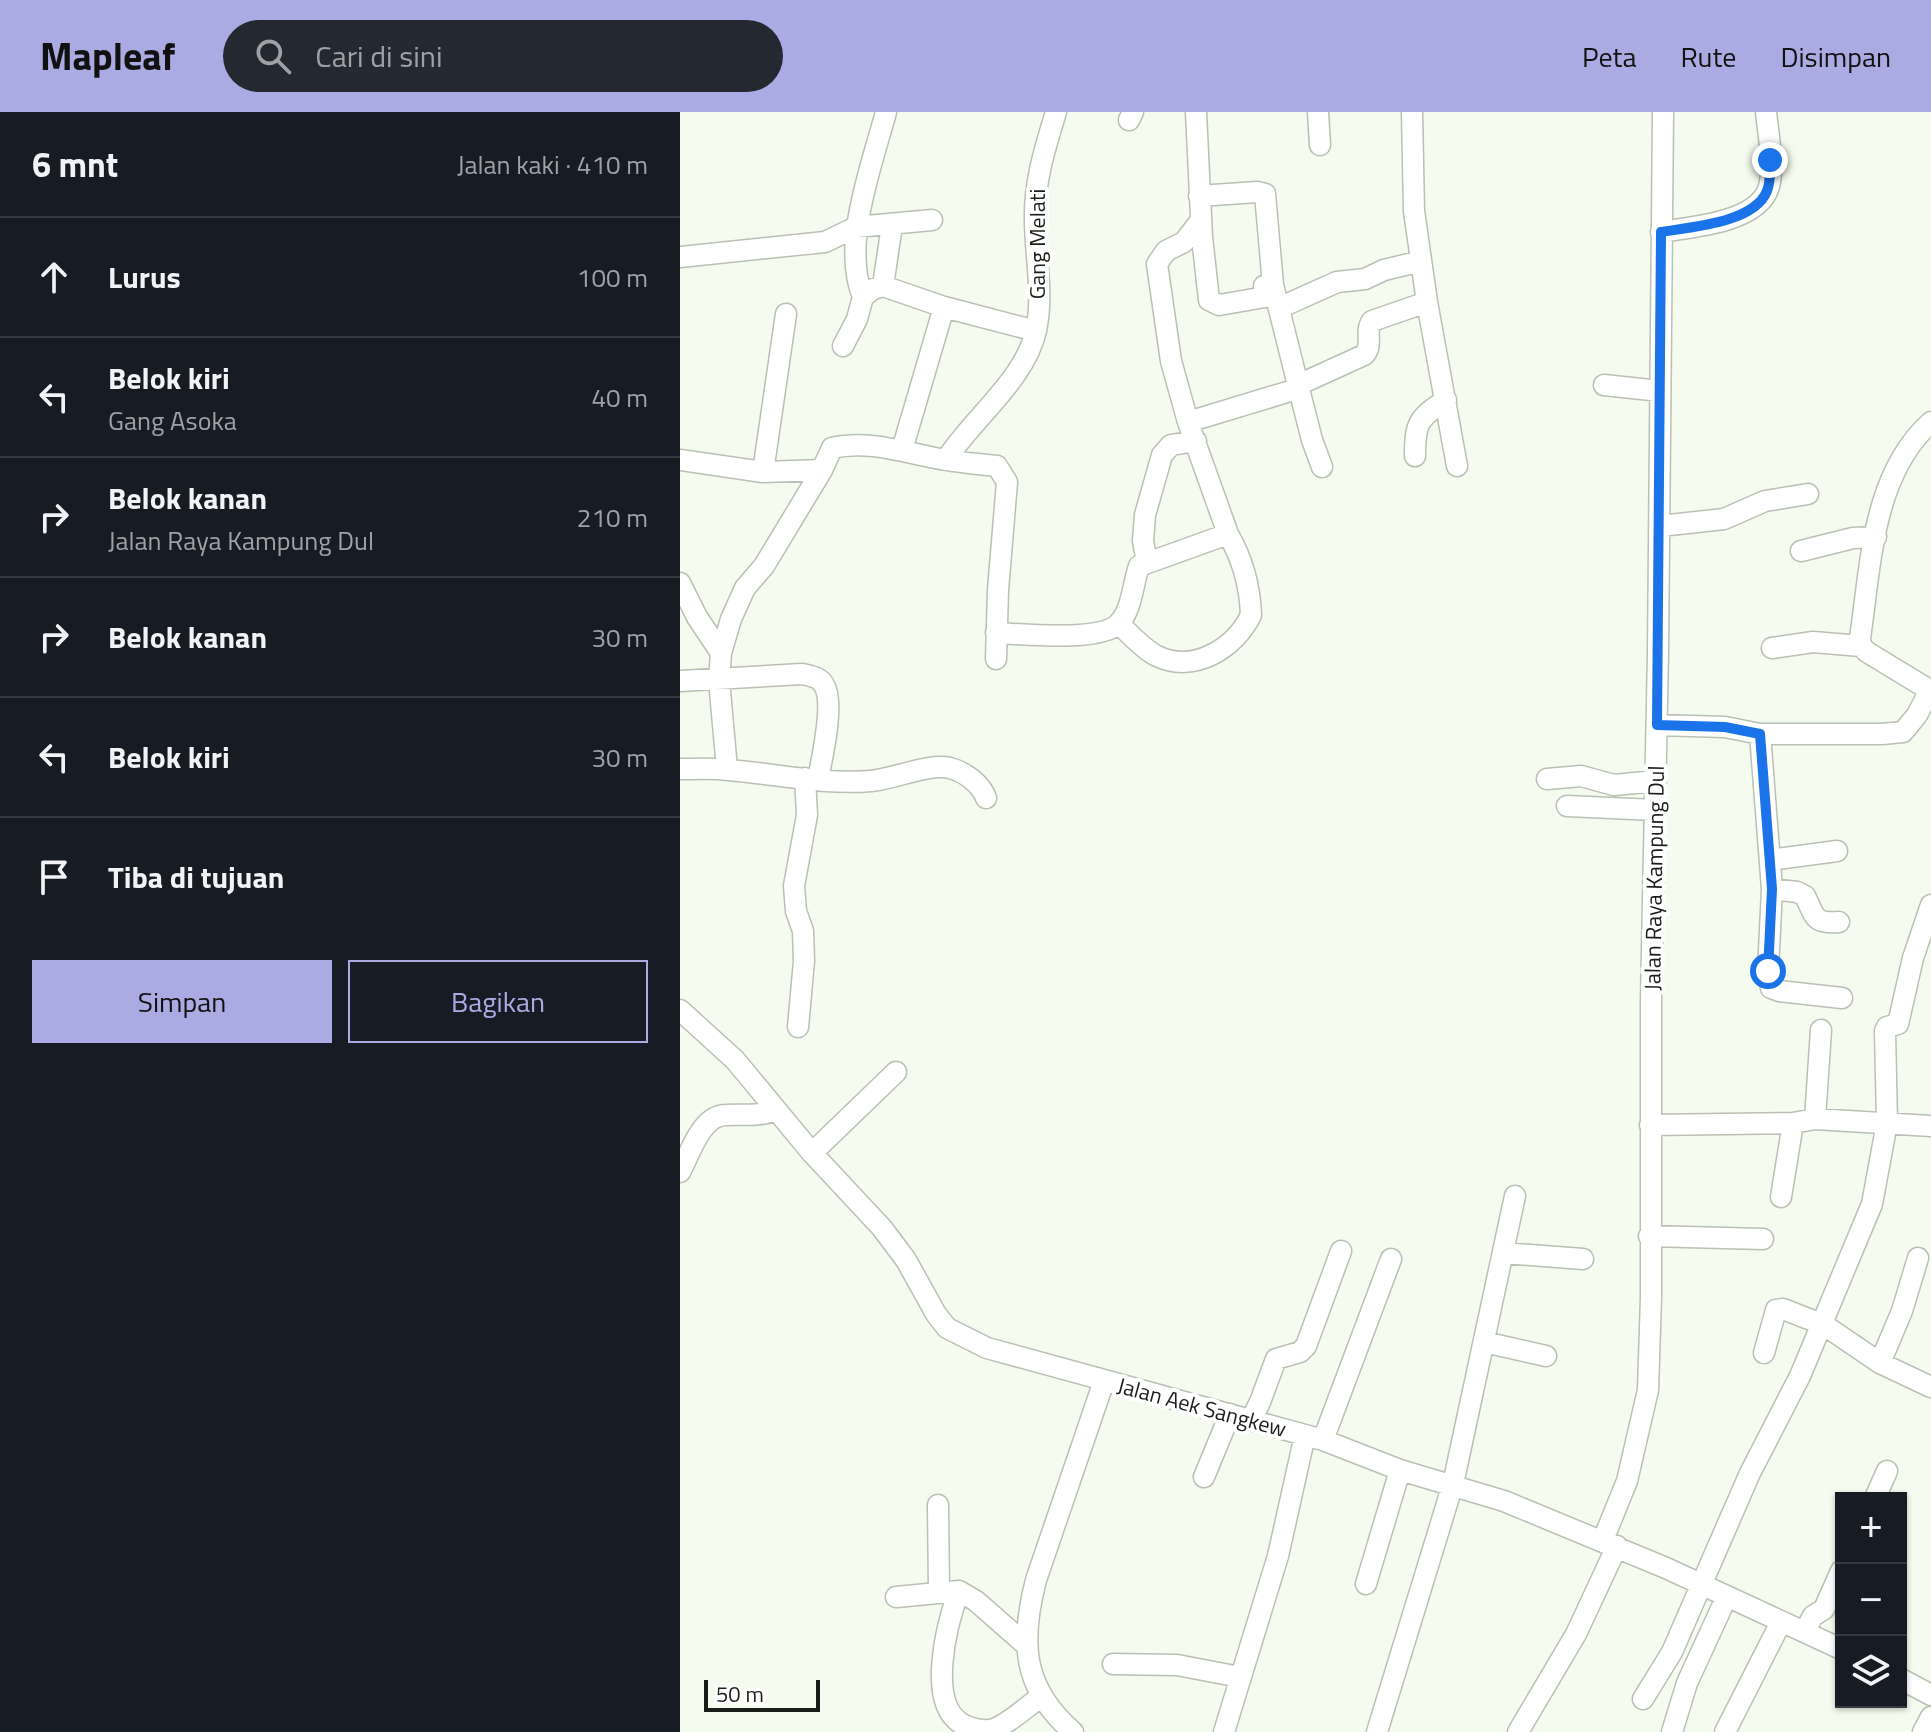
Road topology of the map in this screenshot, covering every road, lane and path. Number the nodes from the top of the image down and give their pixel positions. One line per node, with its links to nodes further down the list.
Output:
1 (886, 112): 13 (street)
2 (1056, 112): 24 (street, Gang Melati)
3 (1196, 112): 9 (street)
4 (1318, 112): 8 (street)
5 (1412, 112): 16 (street)
6 (1663, 112): 14 (street, Jalan Raya Kampung Dul)
7 (1766, 112): 14 (street)
8 (1320, 145)
9 (1199, 196): 11 (street); 17 (street)
10 (932, 220): 12 (street)
11 (1201, 220): 17 (street); 31 (street)
12 (892, 225): 13 (street); 18 (street)
13 (856, 227): 15 (street); 19 (street)
14 (1661, 232): 28 (street, Jalan Raya Kampung Dul)
15 (680, 257)
16 (1421, 261): 20 (street); 22 (street)
17 (1273, 285): 22 (street)
18 (883, 286): 19 (street); 21 (street)
19 (863, 297): 25 (street)
20 (1427, 302): 27 (street); 29 (street)
21 (944, 307): 24 (street); 32 (street)
22 (1279, 308): 27 (street)
23 (786, 314): 39 (street)
24 (1036, 331): 35 (street)
25 (843, 346)
26 (1604, 385): 28 (street)
27 (1298, 387): 31 (street); 37 (street)
28 (1660, 391): 41 (street, Jalan Raya Kampung Dul)
29 (1446, 400): 33 (street); 36 (street)
30 (1931, 422): 43 (street)
31 (1192, 432): 42 (street); 45 (street)
32 (902, 450): 35 (street); 38 (street)
33 (1415, 456)
34 (680, 460): 39 (street)
35 (946, 460): 48 (street)
36 (1457, 466)
37 (1322, 467)
38 (822, 470): 39 (street); 51 (street)
39 (763, 472)
40 (1808, 494): 41 (street)
41 (1660, 526): 56 (street, Jalan Raya Kampung Dul)
42 (1228, 534): 45 (street); 47 (street)
43 (1876, 537): 44 (street); 49 (street)
44 (1801, 551)
45 (1147, 562): 47 (street)
46 (680, 583): 51 (street)
47 (1119, 624): 48 (street)
48 (996, 633): 52 (street)
49 (1861, 646): 50 (street); 55 (street)
50 (1772, 648)
51 (721, 653): 53 (street)
52 (996, 659)
53 (719, 680): 54 (street); 59 (street); 60 (street)
54 (680, 681)
55 (1930, 692): 57 (street)
56 (1657, 725): 57 (street); 62 (street, Jalan Raya Kampung Dul)
57 (1760, 734): 67 (street)
58 (680, 769): 59 (street)
59 (727, 769): 60 (street)
60 (812, 779): 63 (street); 73 (street)
61 (1547, 779): 62 (street)
62 (1656, 781): 65 (street, Jalan Raya Kampung Dul)
63 (986, 798)
64 (1567, 806): 65 (street)
65 (1655, 810): 80 (street, Jalan Raya Kampung Dul)
66 (1837, 851): 67 (street)
67 (1770, 860): 68 (street)
68 (1772, 889): 70 (street); 71 (street)
69 (1931, 905): 79 (street)
70 (1839, 922)
71 (1842, 998)
72 (680, 1010): 76 (street, Jalan Aek Sangkew)
73 (798, 1027)
74 (1821, 1030): 77 (street)
75 (896, 1072): 82 (street)
76 (776, 1110): 82 (street, Jalan Aek Sangkew); 83 (street)
77 (1815, 1119): 78 (street); 79 (street)
78 (1793, 1123): 80 (street); 85 (street)
79 (1887, 1123): 81 (street); 93 (street)
80 (1650, 1125): 86 (street, Jalan Raya Kampung Dul)
81 (1931, 1126)
82 (812, 1153): 98 (street, Jalan Aek Sangkew)
83 (680, 1172)
84 (1515, 1196): 89 (street)
85 (1781, 1197)
86 (1649, 1236): 87 (street); 109 (street, Jalan Raya Kampung Dul)
87 (1763, 1239)
88 (1341, 1251): 101 (street)
89 (1503, 1253): 92 (street); 94 (street)
90 (1918, 1258): 97 (street)
91 (1391, 1259): 102 (street)
92 (1583, 1259)
93 (1824, 1325): 95 (street); 97 (street); 110 (street)
94 (1484, 1342): 96 (street); 106 (street)
95 (1764, 1353)
96 (1546, 1356)
97 (1880, 1363): 99 (street)
98 (1104, 1381): 100 (street, Jalan Aek Sangkew); 118 (street)
99 (1931, 1387)
100 (1230, 1414): 101 (street, Jalan Aek Sangkew); 105 (street)
101 (1251, 1420): 102 (street, Jalan Aek Sangkew)
102 (1314, 1438): 103 (street, Jalan Aek Sangkew); 122 (street)
103 (1400, 1470): 106 (street, Jalan Aek Sangkew); 111 (street)
104 (1887, 1471): 107 (street)
105 (1204, 1477)
106 (1453, 1484): 109 (street, Jalan Aek Sangkew); 131 (street)
107 (1878, 1492)
108 (938, 1505): 113 (street)
109 (1610, 1543): 110 (street, Jalan Aek Sangkew); 132 (street, Jalan Raya Kampung Dul)
110 (1700, 1583): 114 (street, Jalan Aek Sangkew); 120 (street)
111 (1366, 1584)
112 (1835, 1584): 117 (street)
113 (949, 1591): 115 (street); 118 (street); 126 (street)
114 (1727, 1596): 116 (street, Jalan Aek Sangkew); 124 (street)
115 (896, 1597)
116 (1781, 1622): 117 (street, Jalan Aek Sangkew); 134 (street)
117 (1805, 1631): 119 (street, Jalan Aek Sangkew)
118 (1025, 1644): 126 (street)
119 (1835, 1646)
120 (1672, 1652): 124 (street); 127 (street)
121 (1113, 1664): 122 (street)
122 (1240, 1677): 130 (street)
123 (1907, 1682): 125 (street)
124 (1687, 1683): 133 (street)
125 (1931, 1695)
126 (1041, 1697): 129 (street)
127 (1643, 1699)
128 (1931, 1717): 135 (street)
129 (1066, 1729)
130 (1224, 1732)
131 (1377, 1732)
132 (1518, 1732)
133 (1672, 1732)
134 (1725, 1732)
135 (1923, 1732)

